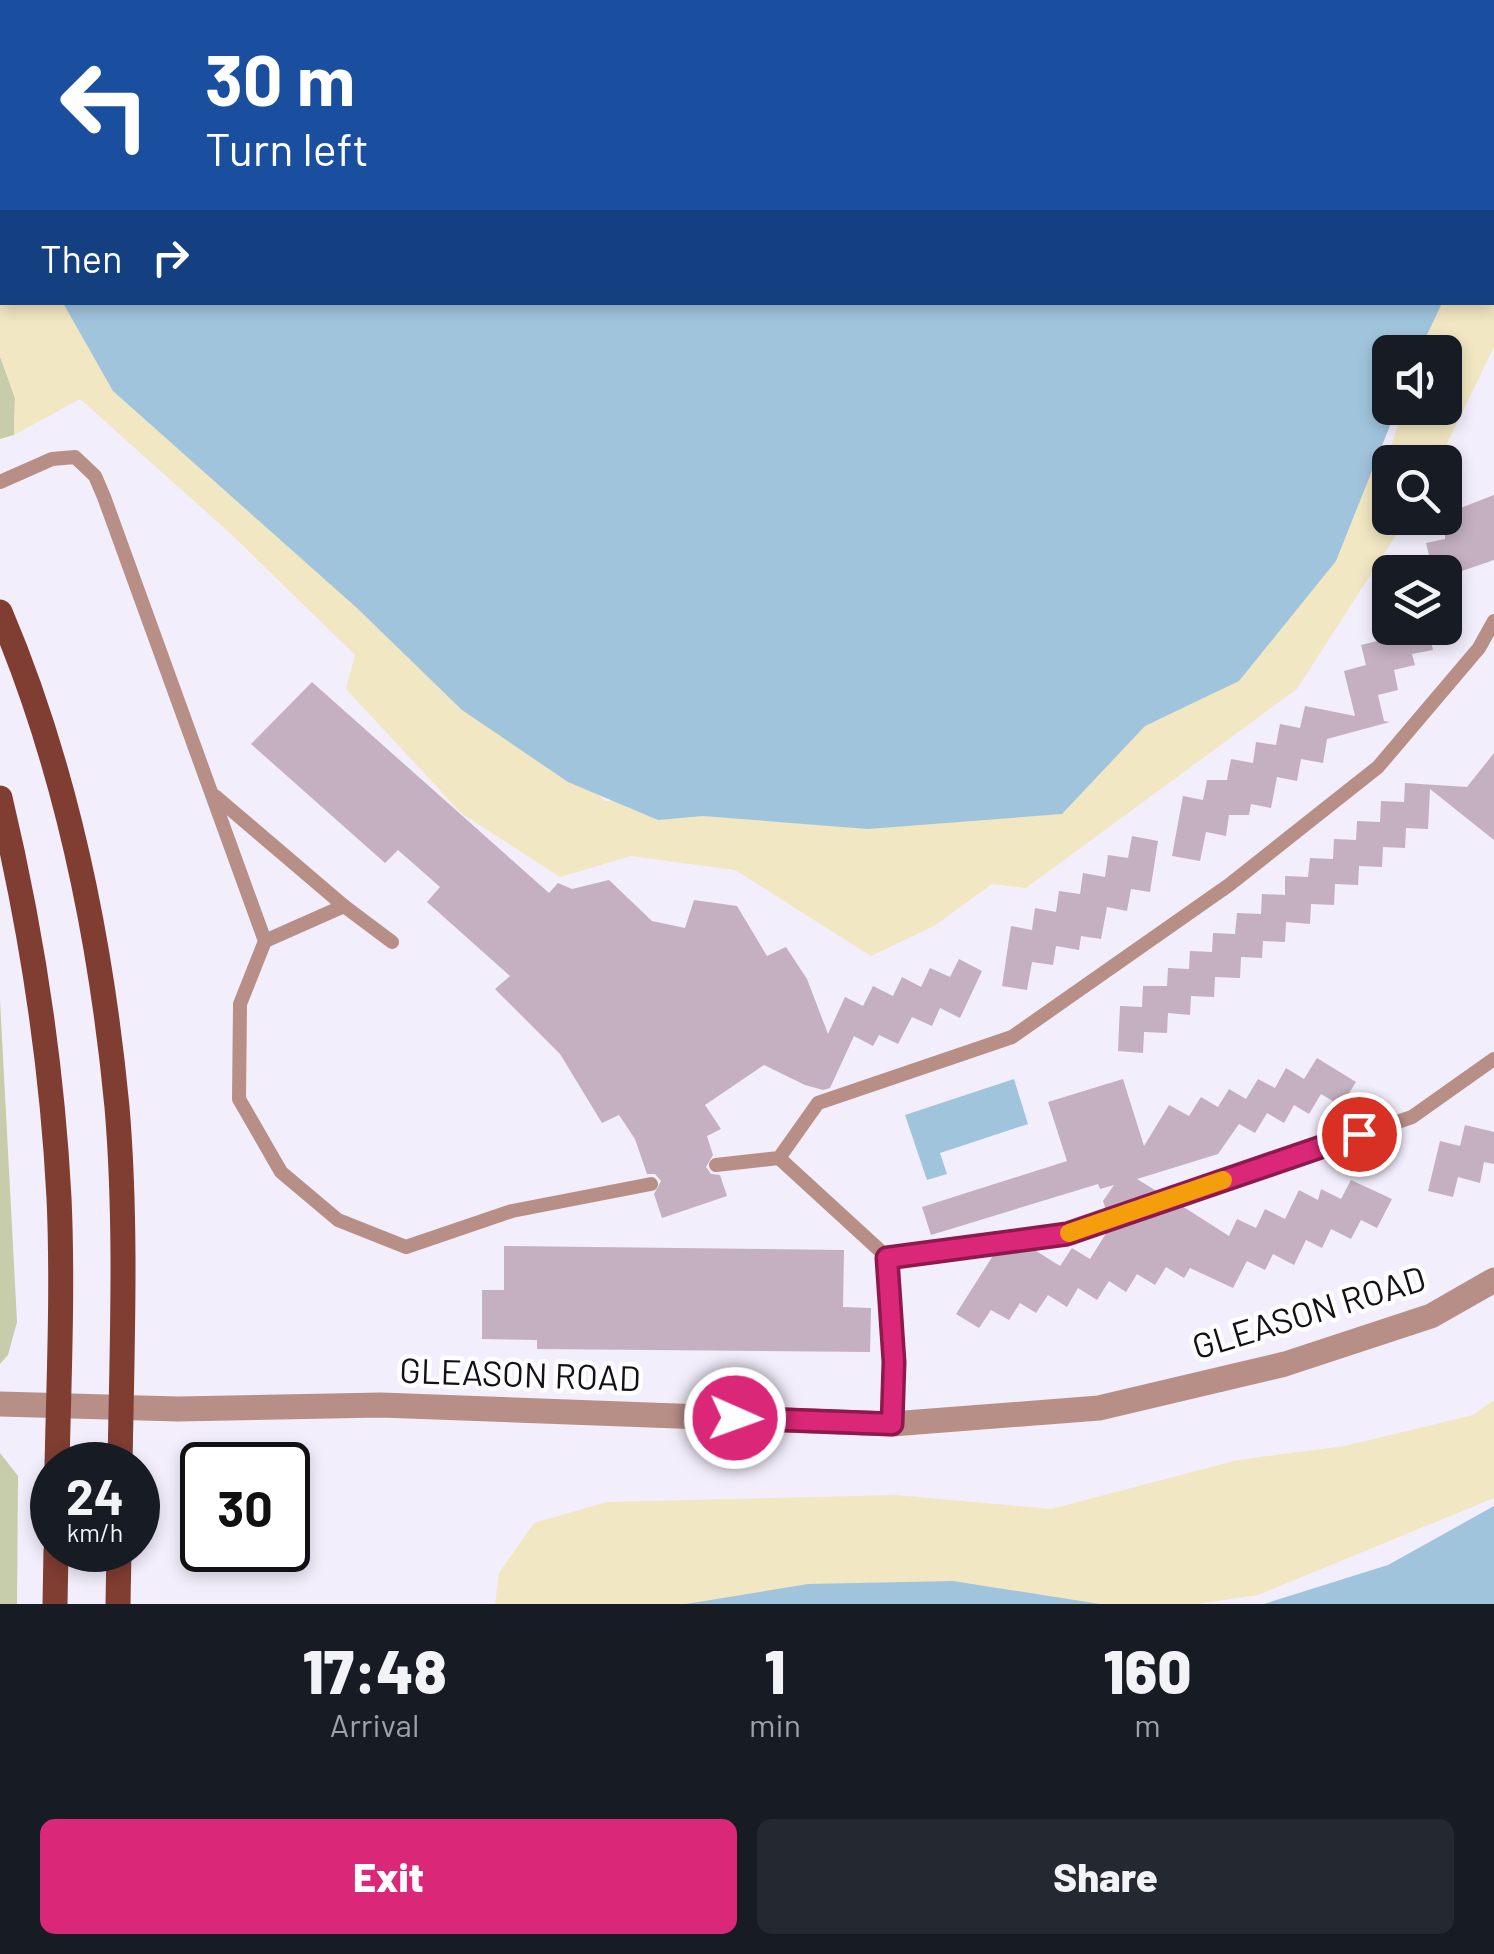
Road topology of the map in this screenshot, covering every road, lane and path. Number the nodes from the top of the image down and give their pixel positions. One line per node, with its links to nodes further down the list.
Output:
1 (0, 482): 4 (lane)
2 (0, 612): 17 (main road)
3 (1494, 621): 10 (lane)
4 (213, 794): 6 (lane); 7 (lane)
5 (0, 798): 16 (main road)
6 (344, 906): 7 (lane); 8 (lane)
7 (265, 941): 12 (lane)
8 (392, 942)
9 (1494, 1059): 13 (lane)
10 (779, 1158): 11 (lane); 13 (lane)
11 (716, 1164)
12 (651, 1184)
13 (887, 1258): 18 (lane)
14 (1494, 1280): 18 (street, GLEASON ROAD)
15 (0, 1404): 16 (street, GLEASON ROAD)
16 (60, 1406): 17 (street, GLEASON ROAD); 19 (main road)
17 (121, 1406): 18 (street, GLEASON ROAD); 20 (main road)
18 (892, 1424)
19 (58, 1442)
20 (120, 1442)
21 (56, 1572): 23 (main road)
22 (119, 1572): 24 (main road)
23 (55, 1604)
24 (118, 1604)

